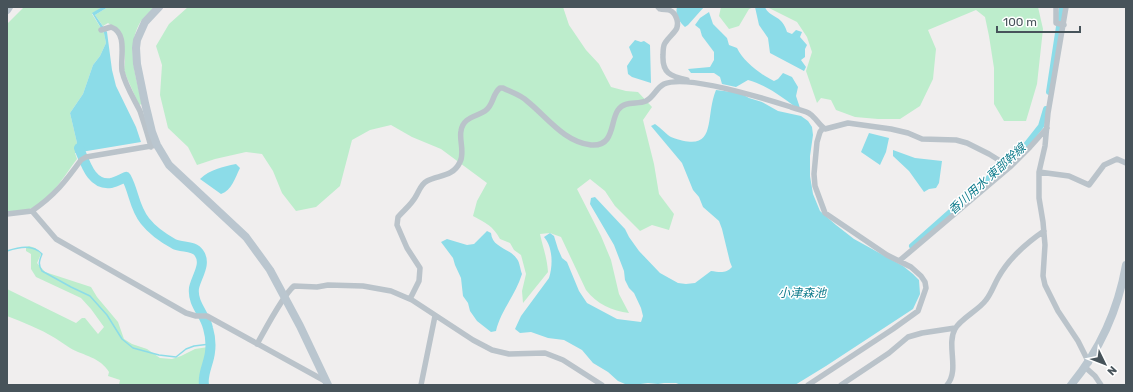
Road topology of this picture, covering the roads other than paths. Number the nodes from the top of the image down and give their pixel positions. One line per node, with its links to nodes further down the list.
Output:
1 (9, 7): 6 (street)
2 (159, 7): 12 (street)
3 (658, 7): 9 (street)
4 (1056, 7): 7 (street)
5 (1066, 7): 7 (street)
6 (7, 10)
7 (1061, 25): 11 (street)
8 (101, 30): 12 (street)
9 (693, 82): 10 (street); 22 (street)
10 (823, 128): 14 (street); 19 (street)
11 (1047, 128): 14 (street); 15 (street)
12 (154, 146): 16 (street); 21 (street)
13 (1126, 163): 15 (street)
14 (1010, 167): 19 (street)
15 (1040, 172): 18 (street)
16 (32, 211): 17 (street); 25 (street)
17 (7, 214)
18 (1044, 231): 24 (street); 26 (street)
19 (899, 261): 30 (street)
20 (1126, 265): 26 (street)
21 (285, 297): 22 (street); 25 (street); 27 (street)
22 (410, 299): 23 (street)
23 (435, 316): 28 (street); 29 (street)
24 (955, 328): 31 (street); 32 (street)
25 (257, 344): 27 (street)
26 (1087, 365): 33 (street); 34 (street)
27 (326, 383)
28 (421, 385)
29 (602, 385)
30 (808, 385)
31 (841, 385)
32 (947, 385)
33 (1072, 385)
34 (1101, 385)

